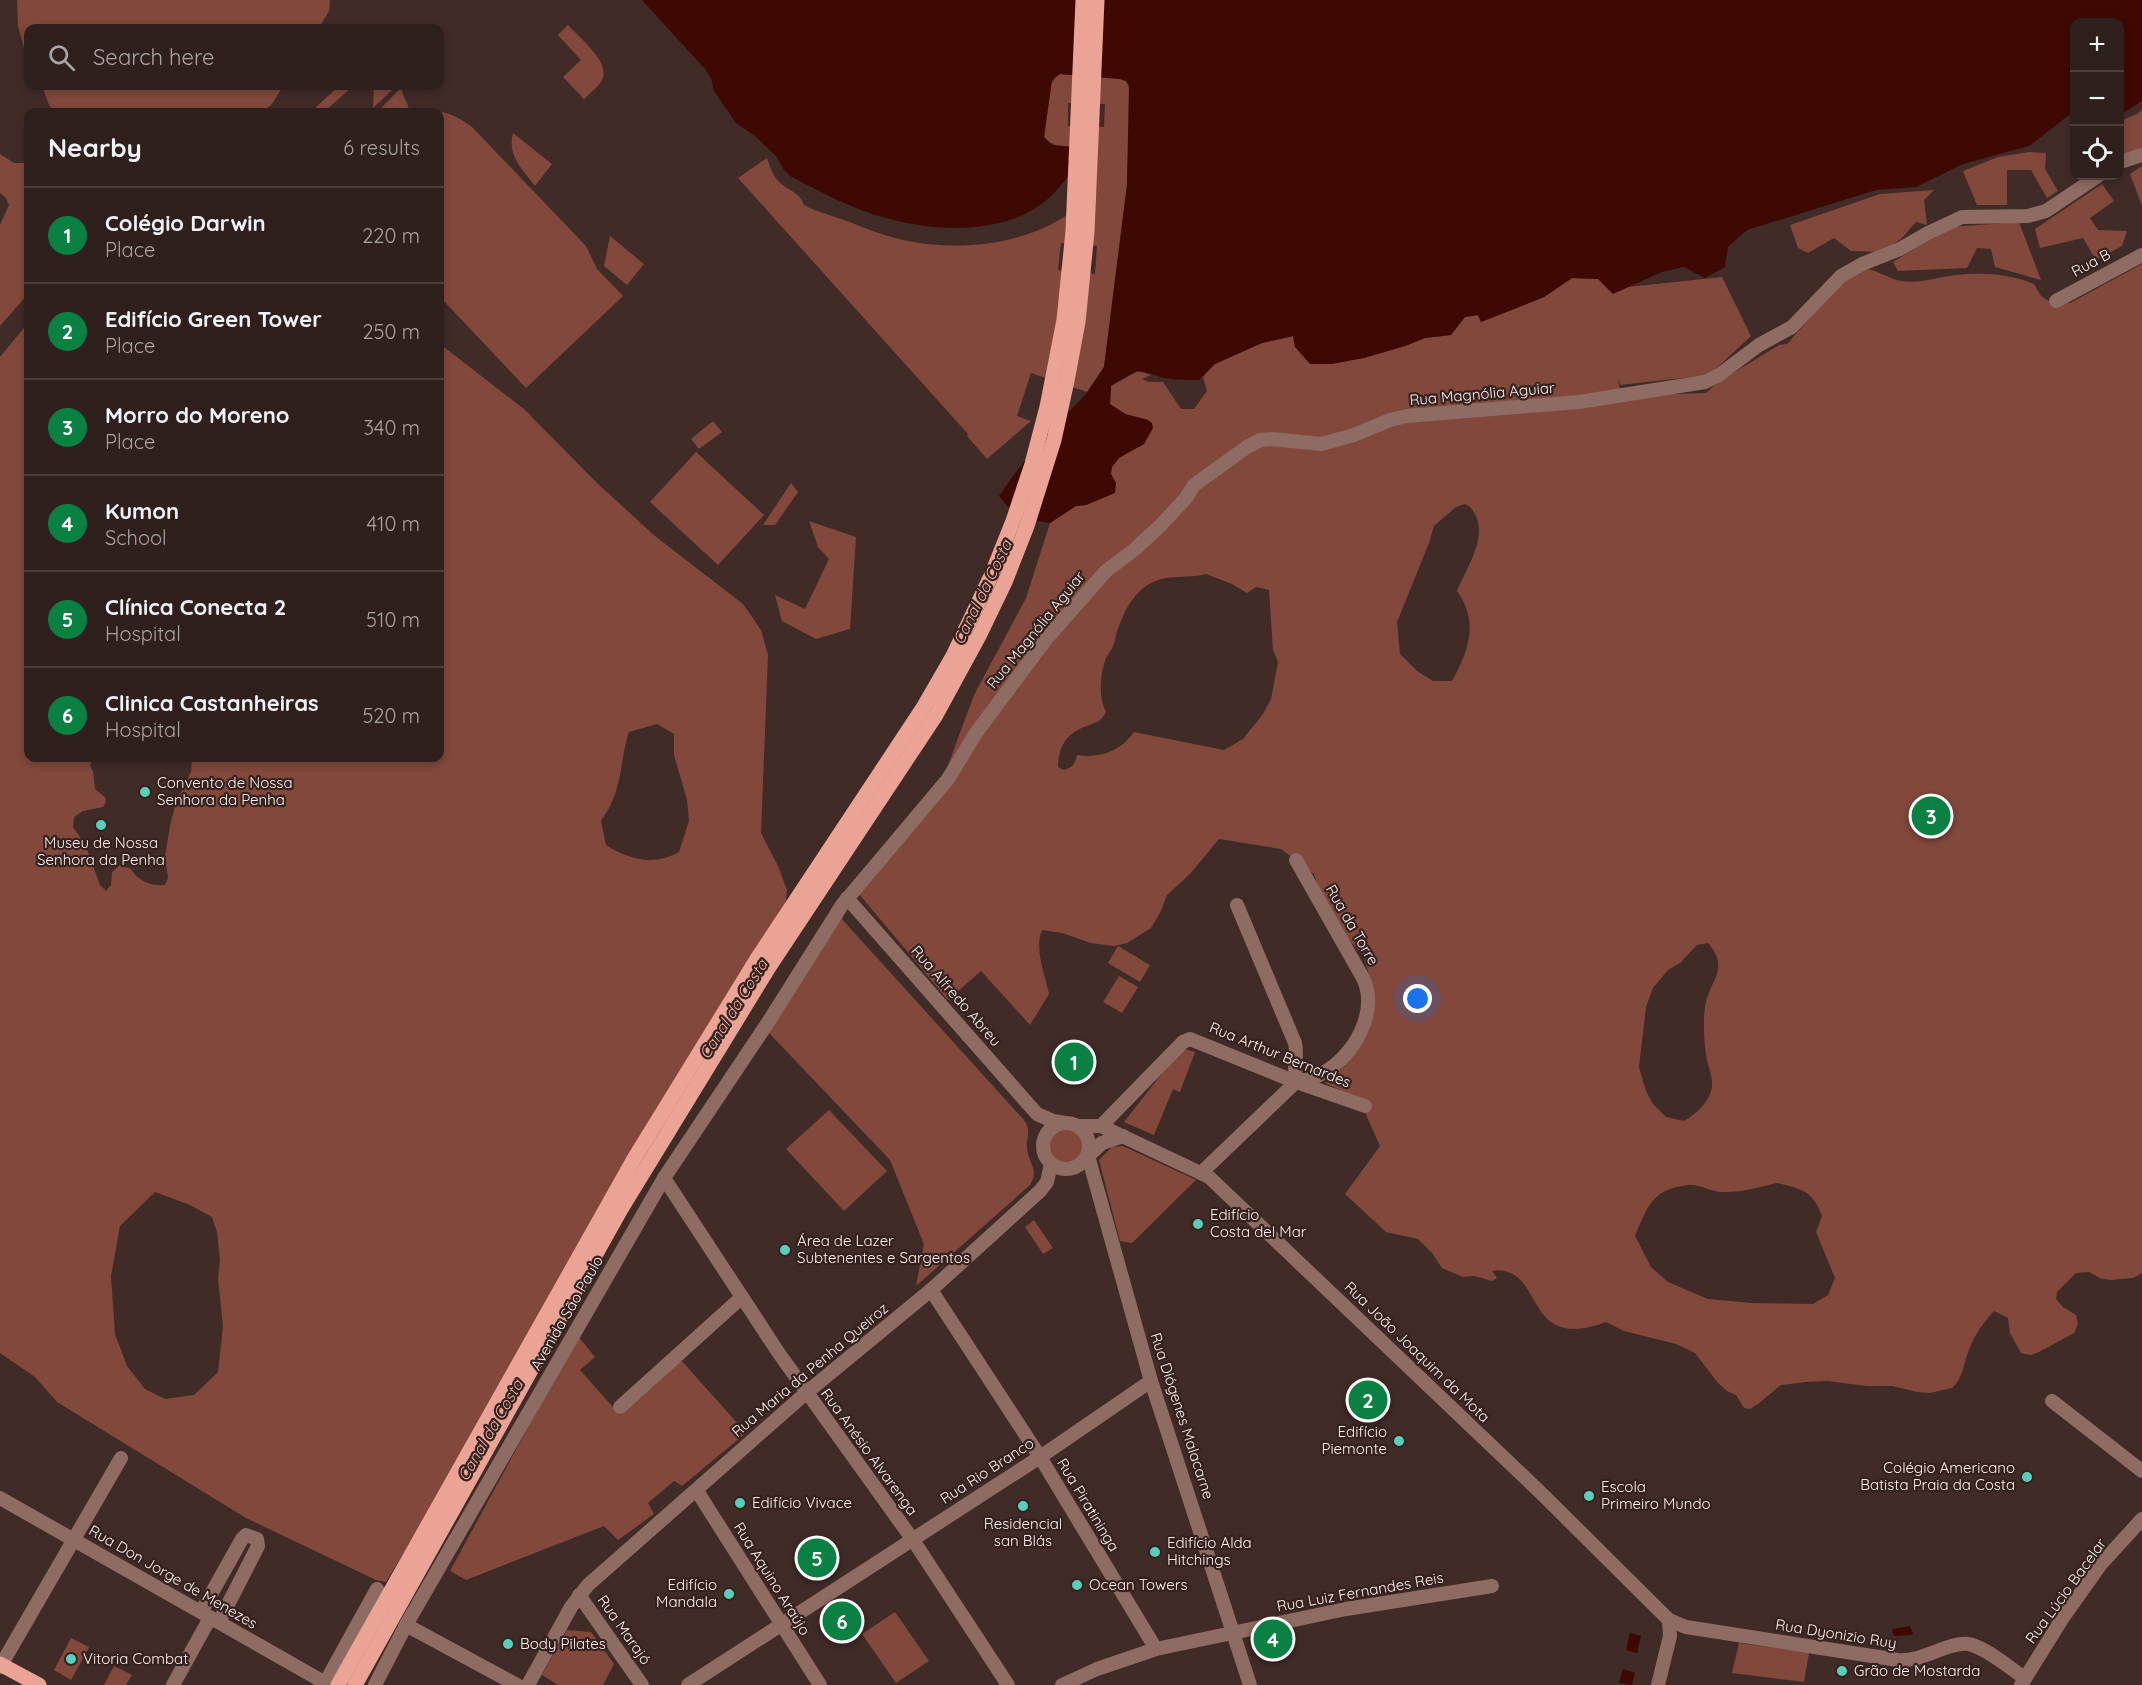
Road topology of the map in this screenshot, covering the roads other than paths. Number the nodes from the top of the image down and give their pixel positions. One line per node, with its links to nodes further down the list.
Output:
1 (1083, 0): 49 (main road)
2 (1097, 0): 52 (main road)
3 (2142, 155): 4 (street)
4 (2124, 161)
5 (2091, 180): 9 (street, Rua Magnólia Aguiar)
6 (2142, 255): 7 (street, Rua B)
7 (2056, 301)
8 (1296, 860): 11 (street, Rua da Torre)
9 (847, 898): 13 (street, Rua Alfredo Abreu); 21 (street, Rua Magnólia Aguiar)
10 (1237, 905): 11 (street)
11 (1296, 1082): 12 (street, Rua Arthur Bernardes); 15 (street, Rua Arthur Bernardes); 20 (street)
12 (1365, 1106)
13 (1040, 1116): 14 (street); 17 (street)
14 (1071, 1125): 15 (street); 17 (street); 18 (street)
15 (1101, 1126): 16 (street)
16 (1123, 1136): 18 (street); 20 (street, Rua João Joaquim da Mota)
17 (1043, 1143): 19 (street)
18 (1088, 1156): 19 (street); 24 (street, Rua Diógenes Malacarne)
19 (1051, 1164): 22 (street, Rua Maria da Penha Queiroz)
20 (1202, 1172): 42 (street, Rua João Joaquim da Mota)
21 (664, 1178): 23 (street, Rua Anésio Alvarenga); 44 (street, Avenida São Paulo)
22 (931, 1290): 25 (street, Rua Maria da Penha Queiroz); 28 (street, Rua Piratininga)
23 (742, 1297): 25 (street, Rua Anésio Alvarenga); 27 (street)
24 (1151, 1381): 28 (street, Rua Rio Branco); 45 (street, Rua Diógenes Malacarne)
25 (806, 1393): 31 (street, Rua Maria da Penha Queiroz); 35 (street, Rua Anésio Alvarenga)
26 (2052, 1401): 30 (street)
27 (620, 1407)
28 (1040, 1456): 35 (street, Rua Rio Branco); 46 (street, Rua Piratininga)
29 (121, 1458): 34 (street)
30 (2142, 1470)
31 (696, 1491): 40 (street, Rua Maria da Penha Queiroz); 43 (street, Rua Aquino Araújo)
32 (0, 1498): 34 (street, Rua Don Jorge de Menezes)
33 (2142, 1519): 48 (street, Rua Lúcio Bacelar)
34 (75, 1540): 41 (street, Rua Don Jorge de Menezes); 47 (street)
35 (913, 1540): 43 (street, Rua Rio Branco); 59 (street, Rua Anésio Alvarenga)
36 (226, 1570): 37 (street); 37 (street); 41 (street)
37 (242, 1579): 41 (street)
38 (1492, 1586): 45 (street, Rua Luiz Fernandes Reis)
39 (377, 1589): 49 (street)
40 (579, 1595): 55 (street, Rua Maria da Penha Queiroz); 56 (street, Rua Marajó)
41 (210, 1618): 49 (street, Rua Don Jorge de Menezes); 51 (street)
42 (1669, 1620): 48 (street, Rua Dyonizio Ruy); 62 (street)
43 (780, 1624): 57 (street, Rua Rio Branco); 58 (street, Rua Aquino Araújo)
44 (406, 1625): 53 (street, Avenida São Paulo); 54 (street)
45 (1235, 1633): 46 (street, Rua Luiz Fernandes Reis); 61 (street, Rua Diógenes Malacarne)
46 (1156, 1649): 60 (street, Rua Luiz Fernandes Reis)
47 (0, 1665): 50 (main road)
48 (2023, 1682)
49 (329, 1684)
50 (39, 1685)
51 (173, 1685)
52 (355, 1685)
53 (375, 1685)
54 (516, 1685)
55 (528, 1685)
56 (642, 1685)
57 (688, 1685)
58 (820, 1685)
59 (1008, 1685)
60 (1062, 1685)
61 (1250, 1685)
62 (1658, 1685)

